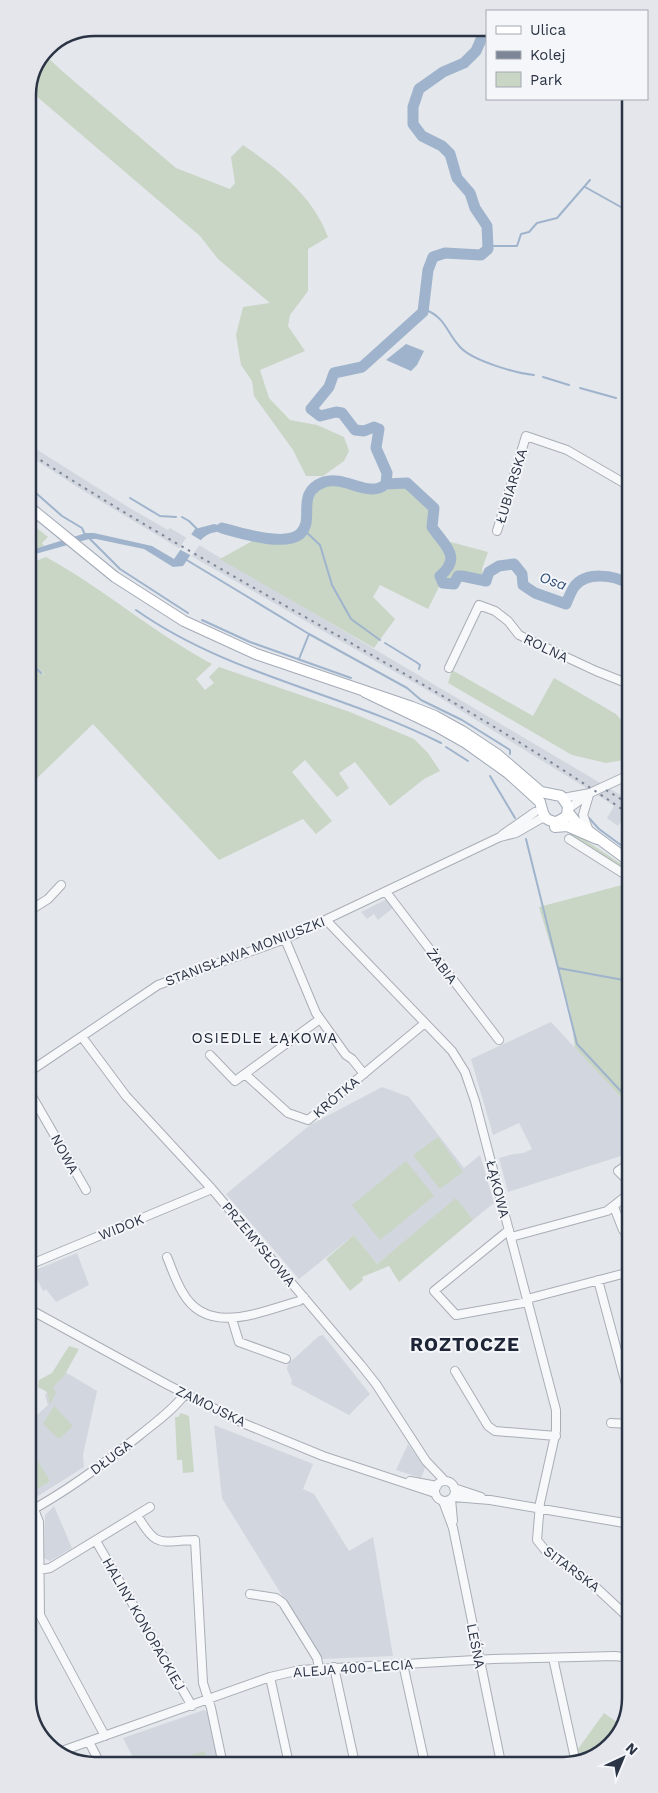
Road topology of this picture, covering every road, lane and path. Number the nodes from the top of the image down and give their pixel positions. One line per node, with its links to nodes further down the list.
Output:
1 (622, 482): 3 (street, ŁUBIARSKA)
2 (36, 513): 8 (main road)
3 (497, 531)
4 (449, 668): 5 (street, ROLNA)
5 (622, 681)
6 (622, 778): 7 (street)
7 (589, 794): 9 (street); 10 (street); 12 (street)
8 (542, 797): 9 (main road); 11 (main road)
9 (564, 798): 10 (main road)
10 (568, 811): 11 (main road); 12 (main road)
11 (540, 817): 12 (main road); 17 (street, STANISŁAWA MONIUSZKI)
12 (594, 837): 14 (main road)
13 (569, 840): 15 (street)
14 (622, 857)
15 (622, 873)
16 (61, 885): 18 (street)
17 (386, 892): 19 (street, STANISŁAWA MONIUSZKI); 24 (street, ŻABIA)
18 (36, 906)
19 (326, 920): 20 (street, STANISŁAWA MONIUSZKI); 22 (street, ŁĄKOWA)
20 (285, 939): 21 (street); 23 (street, STANISŁAWA MONIUSZKI)
21 (320, 1019): 27 (street); 28 (street)
22 (425, 1023): 28 (street, KRÓTKA); 35 (street, ŁĄKOWA)
23 (82, 1037): 26 (street, STANISŁAWA MONIUSZKI); 30 (street, PRZEMYSŁOWA)
24 (499, 1040)
25 (210, 1055): 27 (street)
26 (36, 1067)
27 (245, 1074): 28 (street, KRÓTKA)
28 (364, 1074)
29 (36, 1103): 31 (street, NOWA)
30 (212, 1189): 37 (street, WIDOK); 40 (street, PRZEMYSŁOWA)
31 (86, 1190)
32 (622, 1200): 33 (street)
33 (614, 1208): 34 (street); 35 (street)
34 (622, 1228)
35 (510, 1233): 41 (street, ŁĄKOWA); 41 (street)
36 (167, 1257): 43 (street)
37 (36, 1262)
38 (622, 1274): 39 (street)
39 (598, 1280): 41 (street); 45 (street)
40 (304, 1297): 43 (street); 51 (street, PRZEMYSŁOWA)
41 (528, 1301): 50 (street, ŁĄKOWA)
42 (36, 1313): 47 (street, ZAMOJSKA)
43 (232, 1319): 44 (street)
44 (286, 1359)
45 (622, 1369)
46 (455, 1371): 50 (street)
47 (185, 1394): 53 (street, ZAMOJSKA); 59 (street, DŁUGA)
48 (611, 1423): 49 (street)
49 (622, 1424)
50 (556, 1436): 60 (street, ŁĄKOWA)
51 (426, 1461): 52 (street, PRZEMYSŁOWA); 53 (street, PRZEMYSŁOWA)
52 (445, 1481): 53 (street); 54 (street)
53 (436, 1488): 57 (street)
54 (454, 1488): 55 (street); 56 (street)
55 (452, 1498): 56 (street); 57 (street); 64 (street, LEŚNA)
56 (490, 1500): 60 (street)
57 (443, 1501): 64 (street, LEŚNA)
58 (150, 1507): 61 (street)
59 (36, 1508)
60 (540, 1508): 63 (street); 70 (street, SITARSKA)
61 (137, 1515): 65 (street); 78 (street)
62 (36, 1517): 66 (street)
63 (622, 1523)
64 (454, 1528): 73 (street, LEŚNA)
65 (96, 1541): 66 (street); 79 (street, HALINY KONOPACKIEJ)
66 (39, 1570): 68 (street)
67 (36, 1593): 68 (street)
68 (39, 1593): 80 (street)
69 (250, 1594): 76 (street)
70 (622, 1611)
71 (622, 1657): 72 (street, ALEJA 400-LECIA)
72 (553, 1658): 73 (street, ALEJA 400-LECIA); 83 (street)
73 (478, 1660): 74 (street, ALEJA 400-LECIA); 89 (street, LEŚNA)
74 (404, 1664): 75 (street, ALEJA 400-LECIA); 88 (street)
75 (334, 1667): 76 (street, ALEJA 400-LECIA); 87 (street)
76 (319, 1668): 77 (street, ALEJA 400-LECIA)
77 (270, 1677): 78 (street, ALEJA 400-LECIA); 86 (street)
78 (208, 1700): 79 (street, ALEJA 400-LECIA); 85 (street)
79 (192, 1706): 80 (street, ALEJA 400-LECIA)
80 (105, 1736): 81 (street, ALEJA 400-LECIA)
81 (89, 1742): 82 (street, ALEJA 400-LECIA); 84 (street)
82 (67, 1749)
83 (574, 1756)
84 (97, 1757)
85 (222, 1757)
86 (287, 1757)
87 (353, 1757)
88 (424, 1757)
89 (499, 1757)

